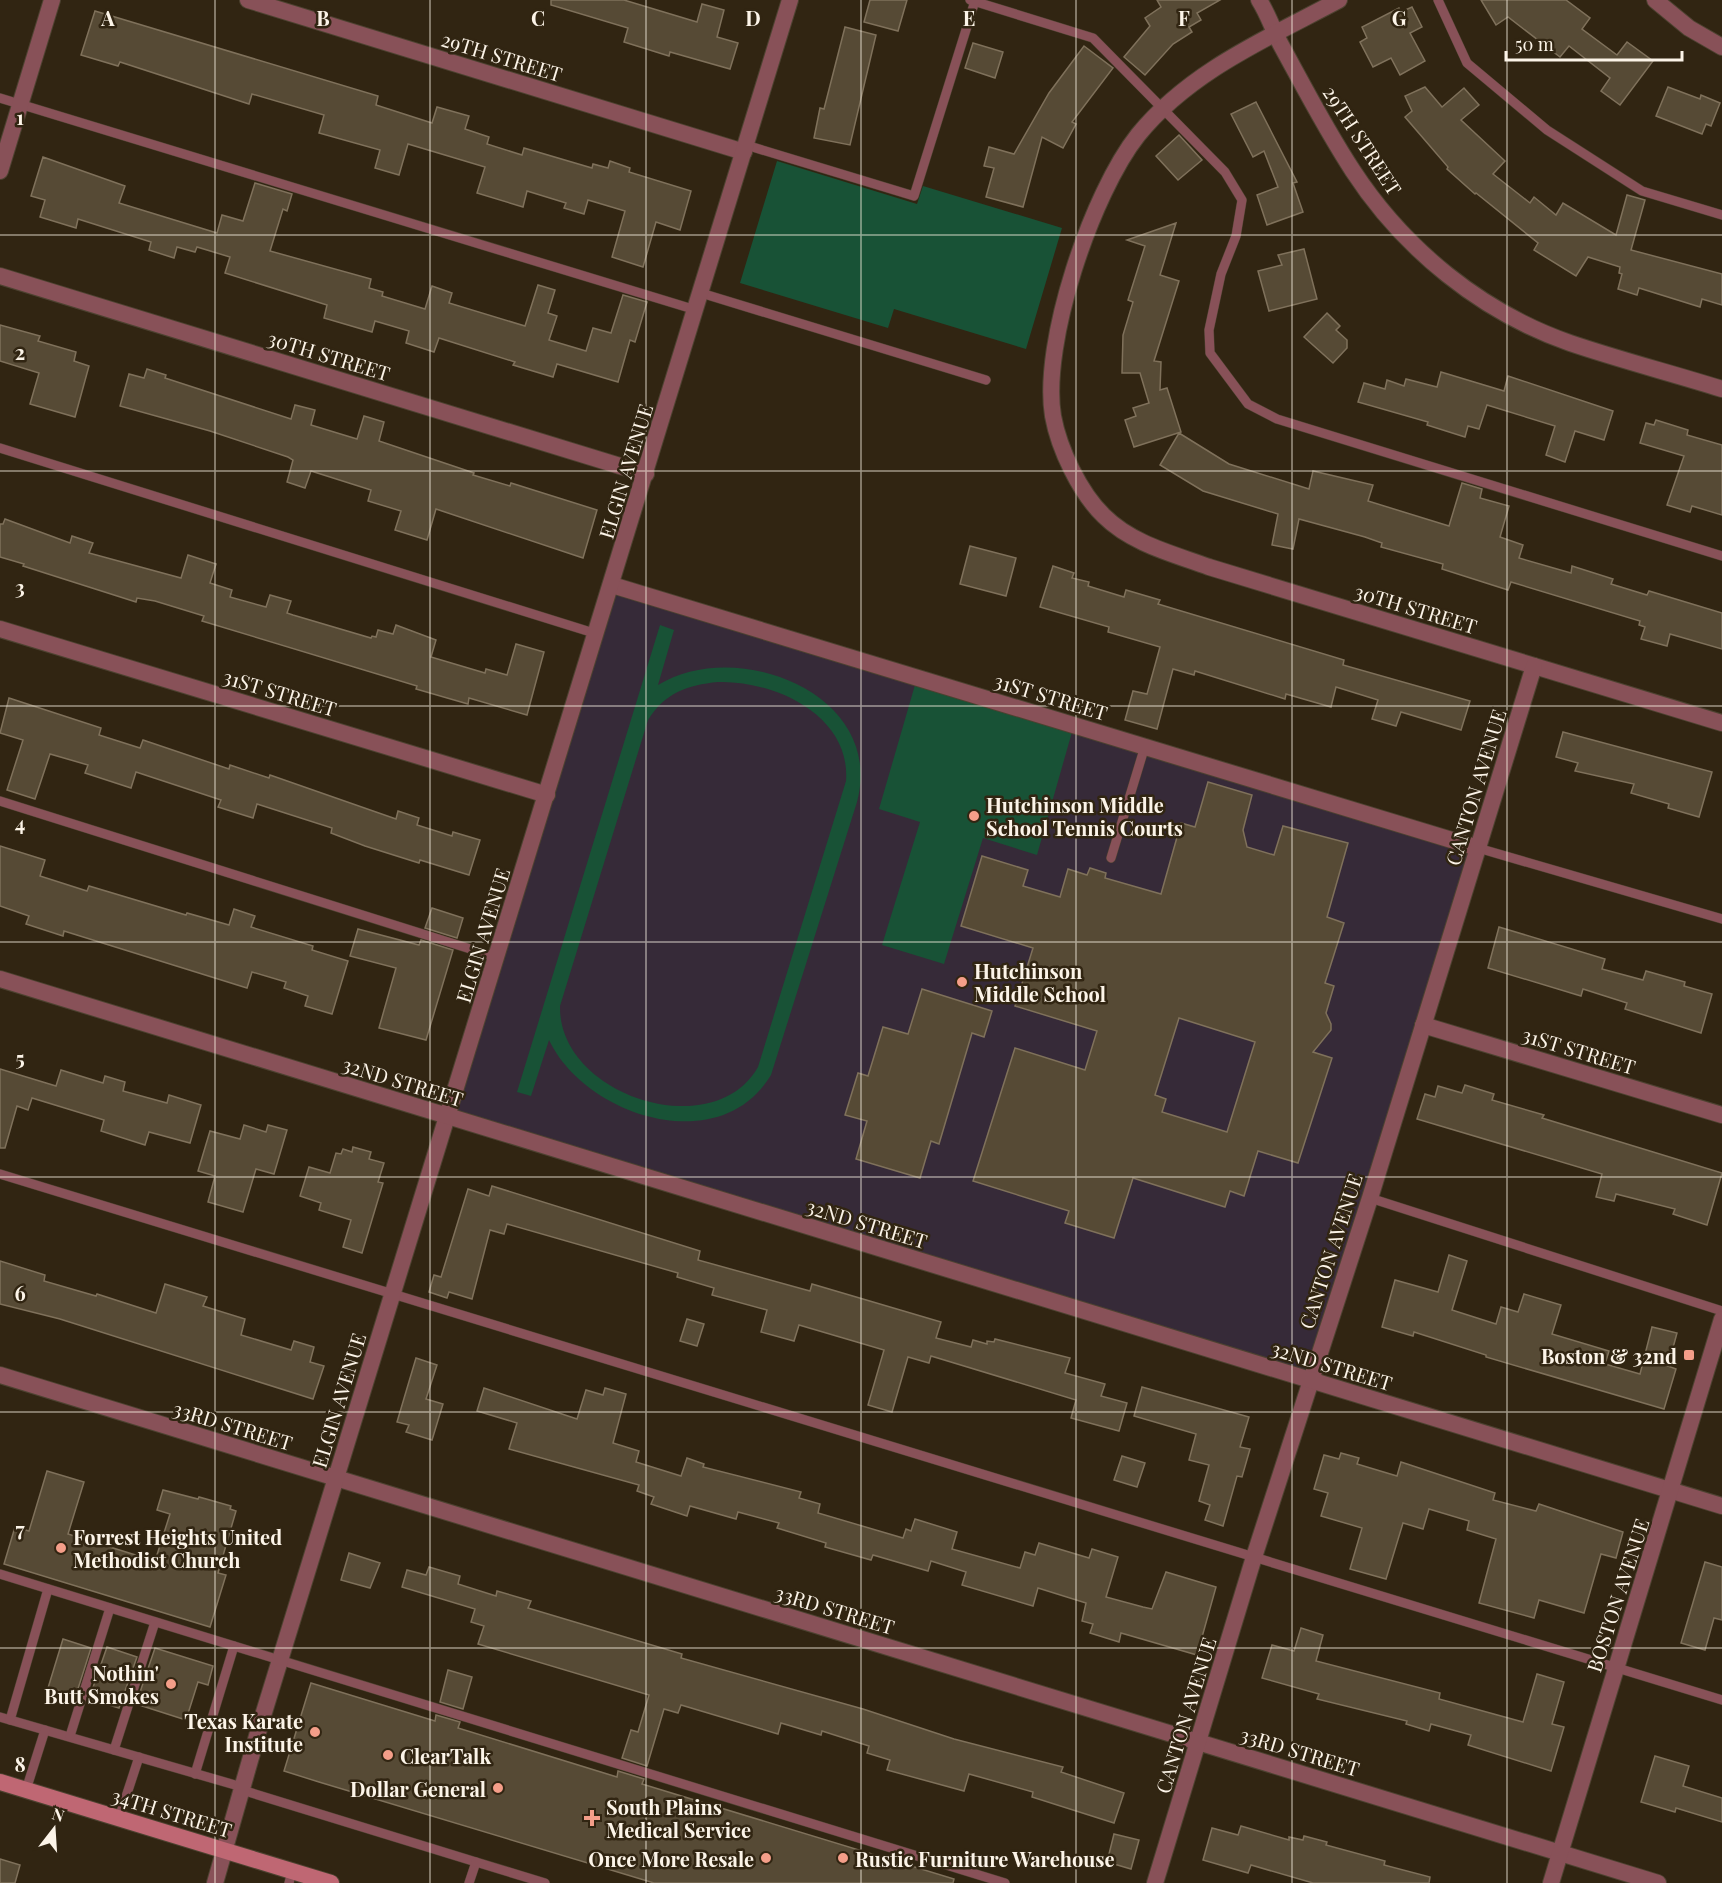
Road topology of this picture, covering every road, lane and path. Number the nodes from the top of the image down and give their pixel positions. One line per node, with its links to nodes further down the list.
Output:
1 (52, 0): 12 (street)
2 (248, 0): 14 (street, 29TH STREET)
3 (790, 0): 14 (street, ELGIN AVENUE)
4 (1259, 0): 9 (street, 29TH STREET)
5 (1339, 0): 9 (street)
6 (1437, 0): 16 (lane)
7 (1655, 0): 10 (street)
8 (972, 1): 13 (lane); 14 (lane)
9 (1276, 34): 13 (street); 21 (street, 29TH STREET)
10 (1722, 47)
11 (0, 98): 12 (lane)
12 (20, 104): 15 (street); 19 (lane)
13 (1164, 109): 24 (lane); 28 (street, 30TH STREET)
14 (745, 148): 18 (street, ELGIN AVENUE)
15 (0, 171)
16 (1722, 215)
17 (0, 276): 23 (street, 30TH STREET)
18 (701, 293): 19 (street, ELGIN AVENUE); 20 (lane)
19 (696, 310): 23 (street, ELGIN AVENUE)
20 (986, 380)
21 (1722, 389)
22 (0, 448): 27 (lane)
23 (646, 474): 25 (street, ELGIN AVENUE)
24 (1722, 556)
25 (612, 585): 27 (street, ELGIN AVENUE); 30 (street, 31ST STREET)
26 (0, 629): 31 (street, 31ST STREET)
27 (597, 634): 31 (street, ELGIN AVENUE)
28 (1534, 666): 29 (street, 30TH STREET); 33 (street, CANTON AVENUE)
29 (1722, 723)
30 (1145, 746): 33 (street, 31ST STREET); 34 (lane)
31 (547, 795): 36 (street, ELGIN AVENUE)
32 (0, 801): 36 (lane)
33 (1478, 848): 35 (lane); 38 (street, CANTON AVENUE)
34 (1111, 858)
35 (1722, 919)
36 (496, 957): 40 (street, ELGIN AVENUE)
37 (0, 980): 40 (street, 32ND STREET)
38 (1423, 1024): 39 (street, 31ST STREET); 42 (street, CANTON AVENUE)
39 (1722, 1115)
40 (446, 1116): 43 (street, ELGIN AVENUE); 47 (street, 32ND STREET)
41 (0, 1174): 43 (lane)
42 (1370, 1198): 44 (lane); 47 (street, CANTON AVENUE)
43 (392, 1294): 48 (street, ELGIN AVENUE); 51 (lane)
44 (1722, 1311)
45 (1722, 1319): 49 (street, BOSTON AVENUE)
46 (0, 1375): 48 (street, 33RD STREET)
47 (1309, 1380): 49 (street, 32ND STREET); 51 (street, CANTON AVENUE)
48 (336, 1478): 57 (street, ELGIN AVENUE); 63 (street, 33RD STREET)
49 (1672, 1491): 50 (street, 32ND STREET); 58 (street, BOSTON AVENUE)
50 (1722, 1506)
51 (1254, 1557): 58 (lane); 63 (street, CANTON AVENUE)
52 (0, 1574): 53 (lane)
53 (48, 1589): 54 (lane); 60 (lane)
54 (110, 1608): 55 (lane); 62 (lane)
55 (155, 1622): 56 (lane); 64 (lane)
56 (234, 1646): 57 (lane); 66 (lane)
57 (280, 1660): 68 (street, ELGIN AVENUE); 79 (lane)
58 (1616, 1668): 59 (lane); 72 (street, BOSTON AVENUE)
59 (1722, 1700)
60 (5, 1719): 61 (lane)
61 (45, 1730): 62 (lane); 69 (lane)
62 (70, 1736): 64 (lane)
63 (1199, 1742): 72 (street, 33RD STREET); 80 (street, CANTON AVENUE)
64 (114, 1750): 65 (lane)
65 (139, 1757): 66 (lane); 70 (lane)
66 (195, 1774): 68 (lane)
67 (0, 1782): 69 (main road, 34TH STREET)
68 (242, 1789): 71 (street, ELGIN AVENUE); 73 (lane)
69 (26, 1790): 70 (main road, 34TH STREET)
70 (119, 1818): 71 (main road, 34TH STREET)
71 (224, 1850): 74 (main road, 34TH STREET); 75 (street, ELGIN AVENUE)
72 (1560, 1853): 81 (street, BOSTON AVENUE); 82 (street, 33RD STREET)
73 (476, 1862): 77 (lane); 78 (lane)
74 (291, 1877): 76 (main road, 34TH STREET)
75 (215, 1883)
76 (331, 1883)
77 (469, 1883)
78 (545, 1883)
79 (1005, 1883)
80 (1155, 1883)
81 (1551, 1883)
82 (1658, 1883)

